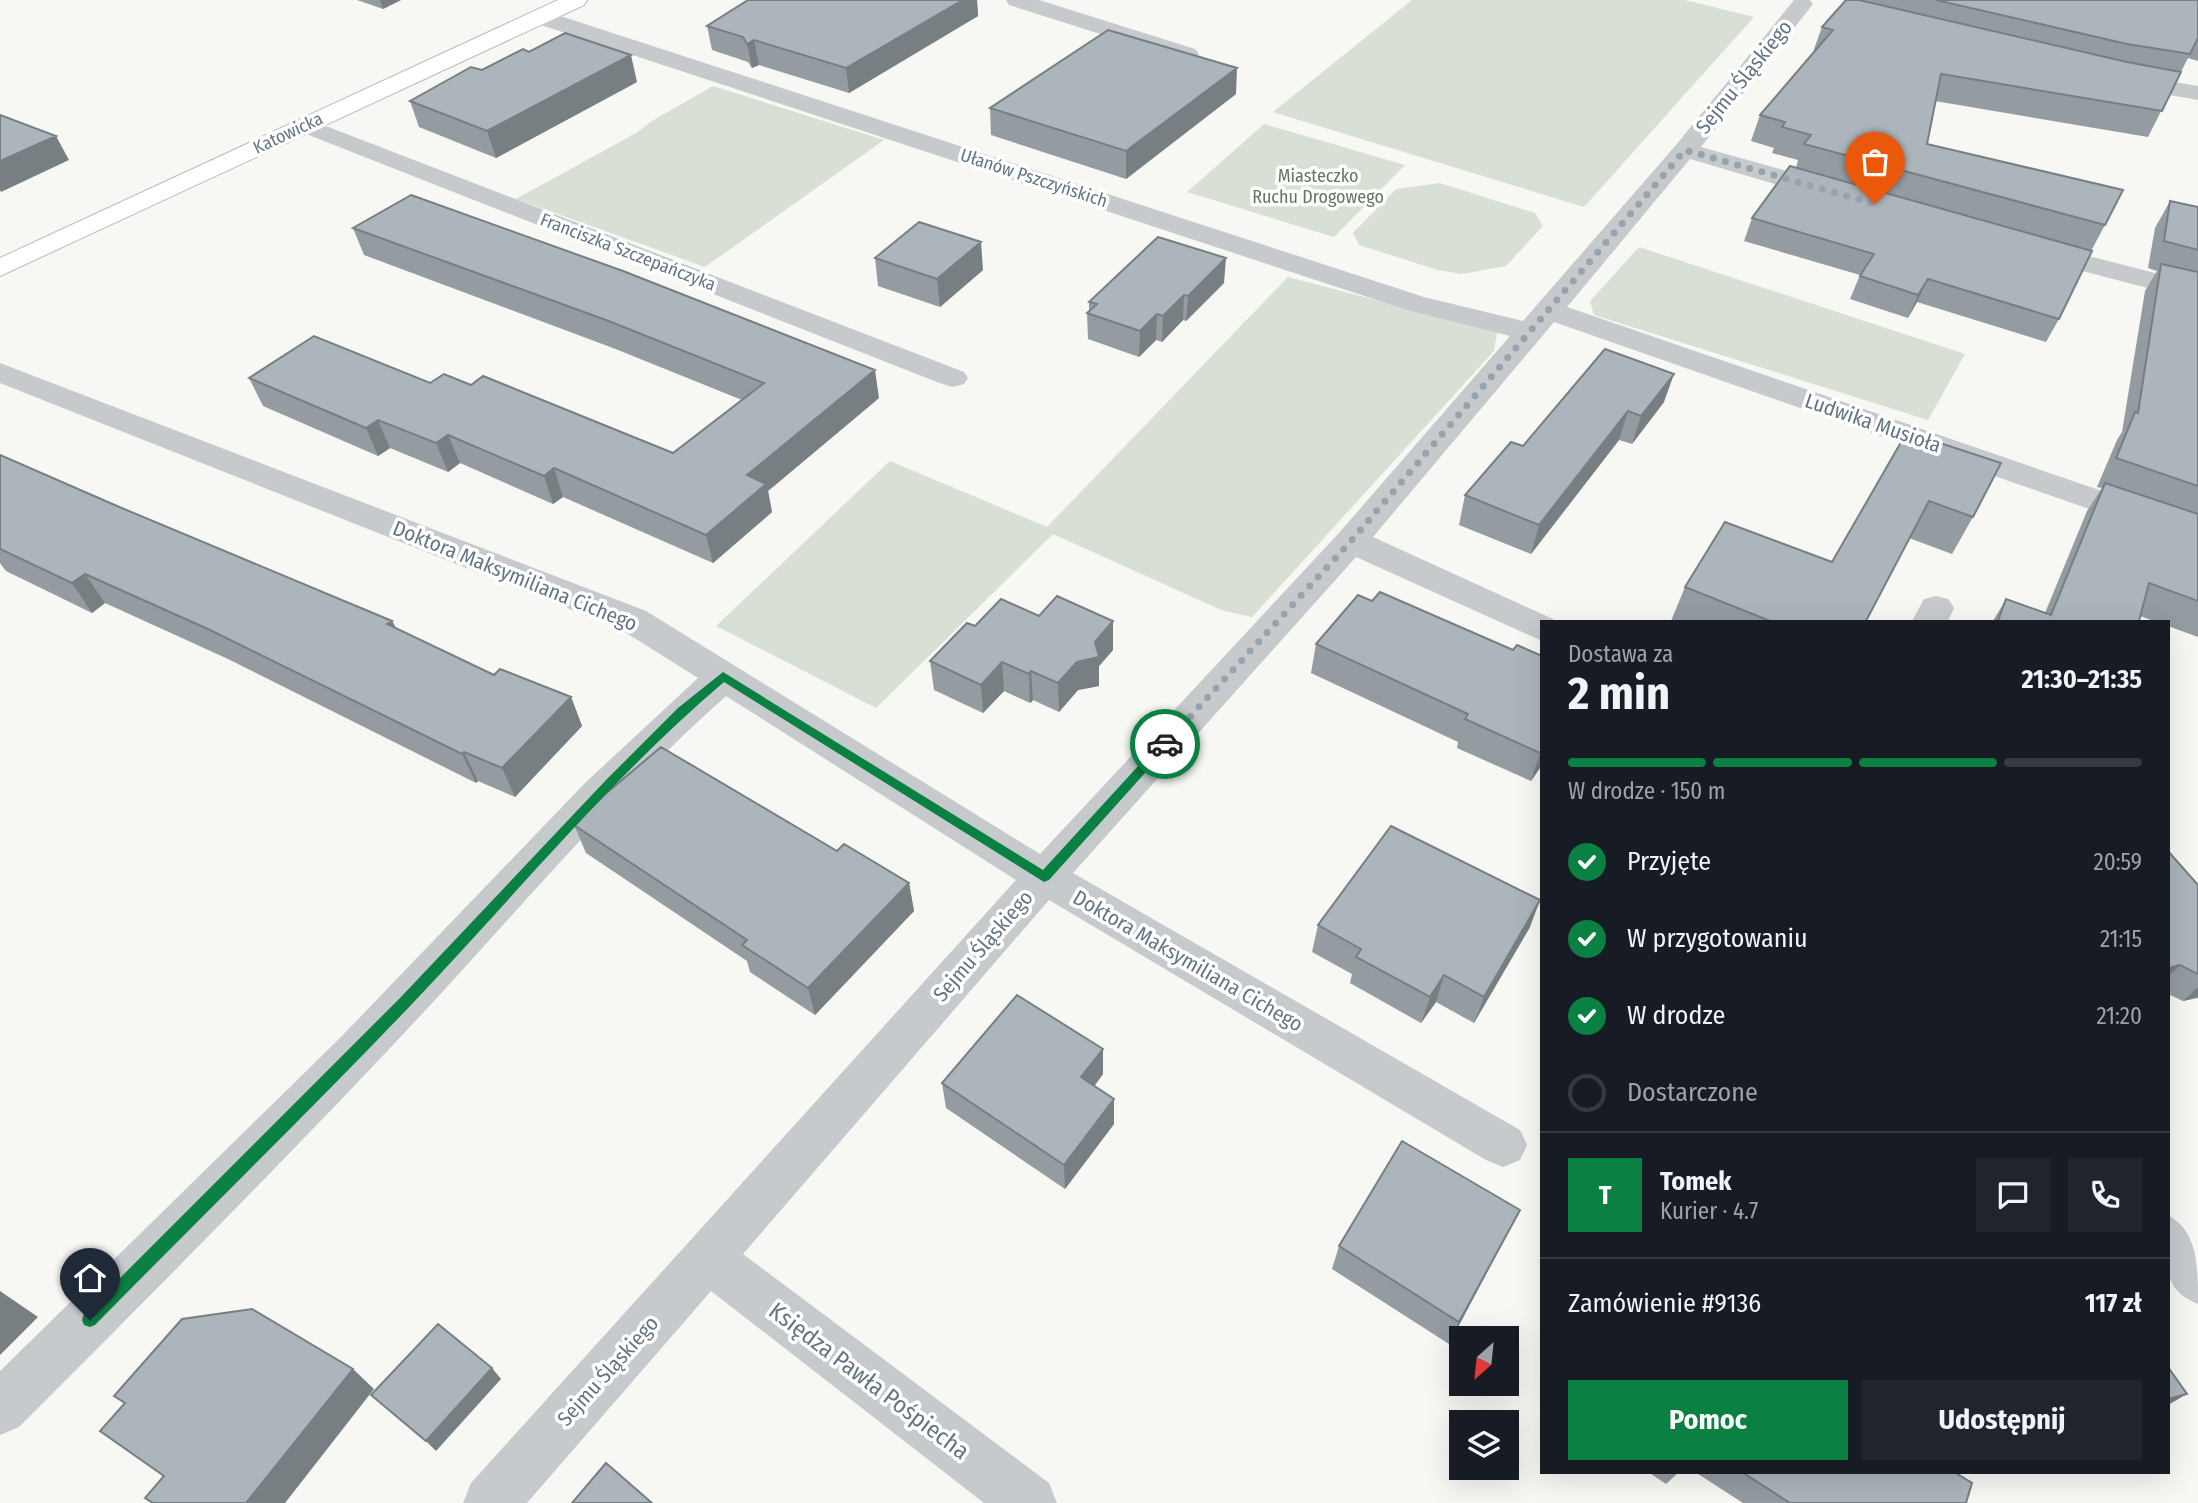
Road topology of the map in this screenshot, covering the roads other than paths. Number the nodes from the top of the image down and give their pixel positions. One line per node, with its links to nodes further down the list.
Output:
1 (576, 0): 5 (street, Katowicka)
2 (1017, 0): 6 (street)
3 (1792, 2): 4 (street); 10 (street, Sejmu Śląskiego)
4 (1827, 10)
5 (540, 17): 9 (street, Katowicka); 15 (street, Ułanów Pszczyńskich)
6 (1187, 54)
7 (2100, 75): 8 (street)
8 (2198, 93)
9 (305, 125): 13 (street, Katowicka); 17 (street, Franciszka Szczepańczyka)
10 (1685, 150): 11 (street); 15 (street, Sejmu Śląskiego)
11 (1863, 201)
12 (2007, 242): 14 (street)
13 (0, 268)
14 (2198, 293)
15 (1539, 321): 18 (street, Ludwika Musioła); 19 (street, Sejmu Śląskiego)
16 (0, 372): 21 (street, Doktora Maksymiliana Cichego)
17 (953, 377)
18 (2198, 536)
19 (1351, 541): 20 (street); 22 (street, Sejmu Śląskiego)
20 (1540, 628)
21 (723, 676): 22 (street, Doktora Maksymiliana Cichego); 27 (street)
22 (1044, 877): 23 (street, Doktora Maksymiliana Cichego); 25 (street, Sejmu Śląskiego)
23 (1503, 1145)
24 (2170, 1242): 26 (street)
25 (709, 1259): 28 (street, Sejmu Śląskiego); 29 (street, Księdza Pawła Pośpiecha)
26 (2198, 1279)
27 (0, 1408)
28 (491, 1503)
29 (1028, 1503)

